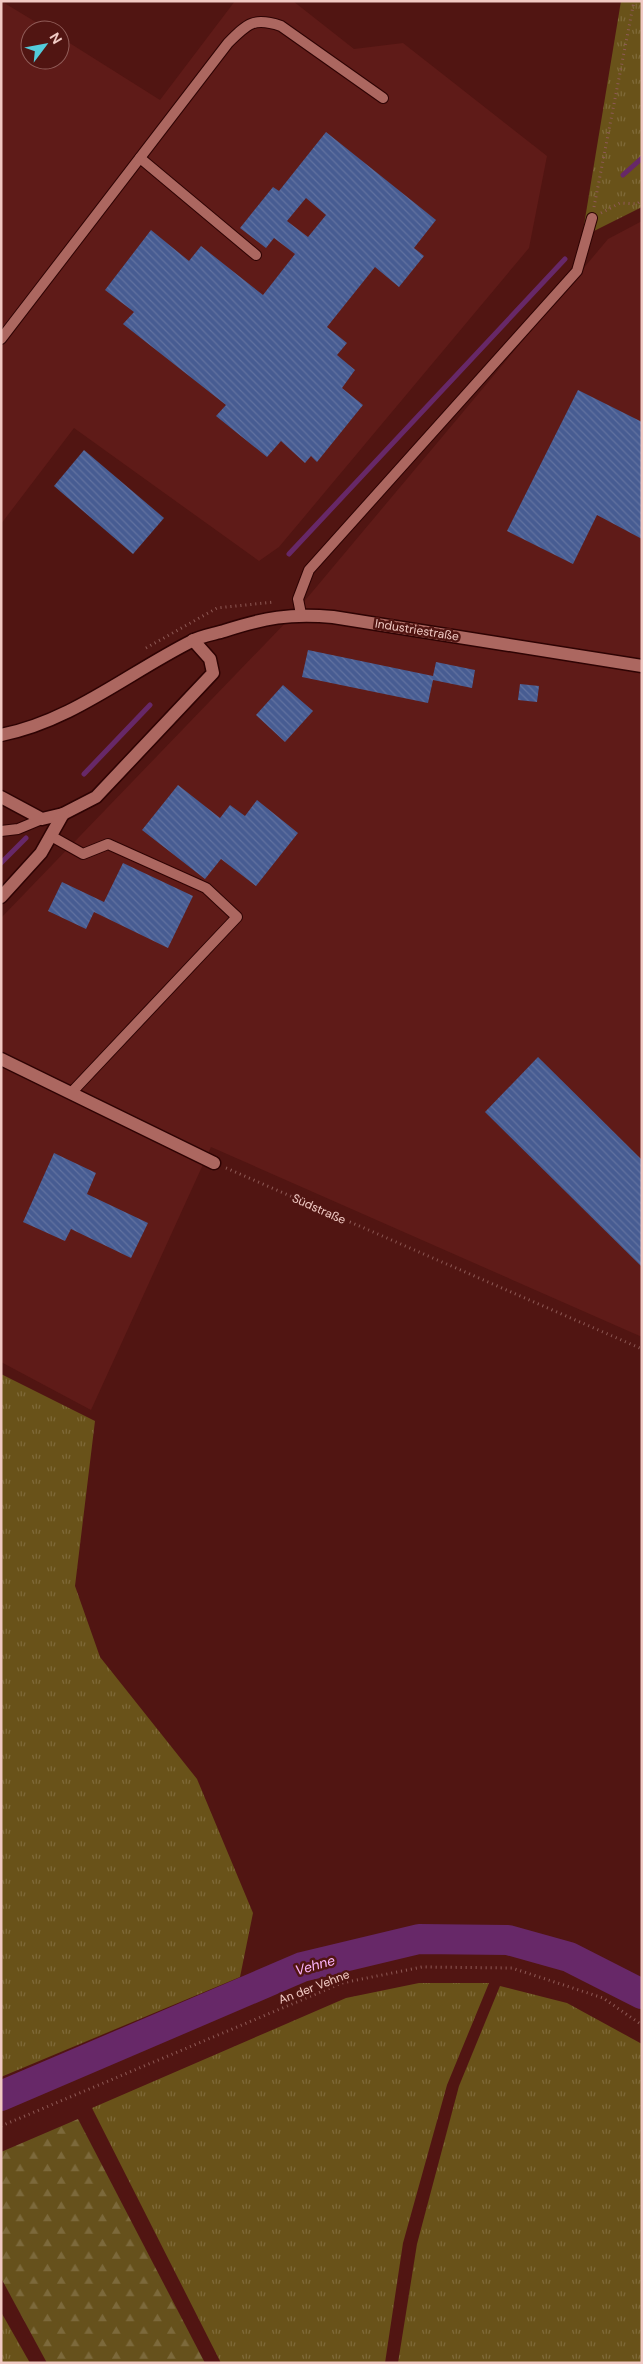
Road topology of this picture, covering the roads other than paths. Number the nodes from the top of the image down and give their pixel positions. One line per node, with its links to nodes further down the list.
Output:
1 (383, 98): 2 (lane)
2 (140, 158): 4 (lane); 5 (lane)
3 (592, 218): 6 (lane)
4 (256, 255)
5 (1, 339)
6 (301, 614): 7 (street, Industriestraße); 8 (street, Industriestraße)
7 (193, 640): 9 (street, Industriestraße); 11 (street)
8 (642, 666)
9 (1, 735)
10 (1, 797): 12 (street)
11 (63, 814): 12 (street); 14 (street)
12 (42, 819): 13 (lane)
13 (1, 831)
14 (51, 836): 15 (street); 17 (lane)
15 (1, 898)
16 (1, 1058): 17 (street)
17 (71, 1093): 18 (street)
18 (214, 1163)

